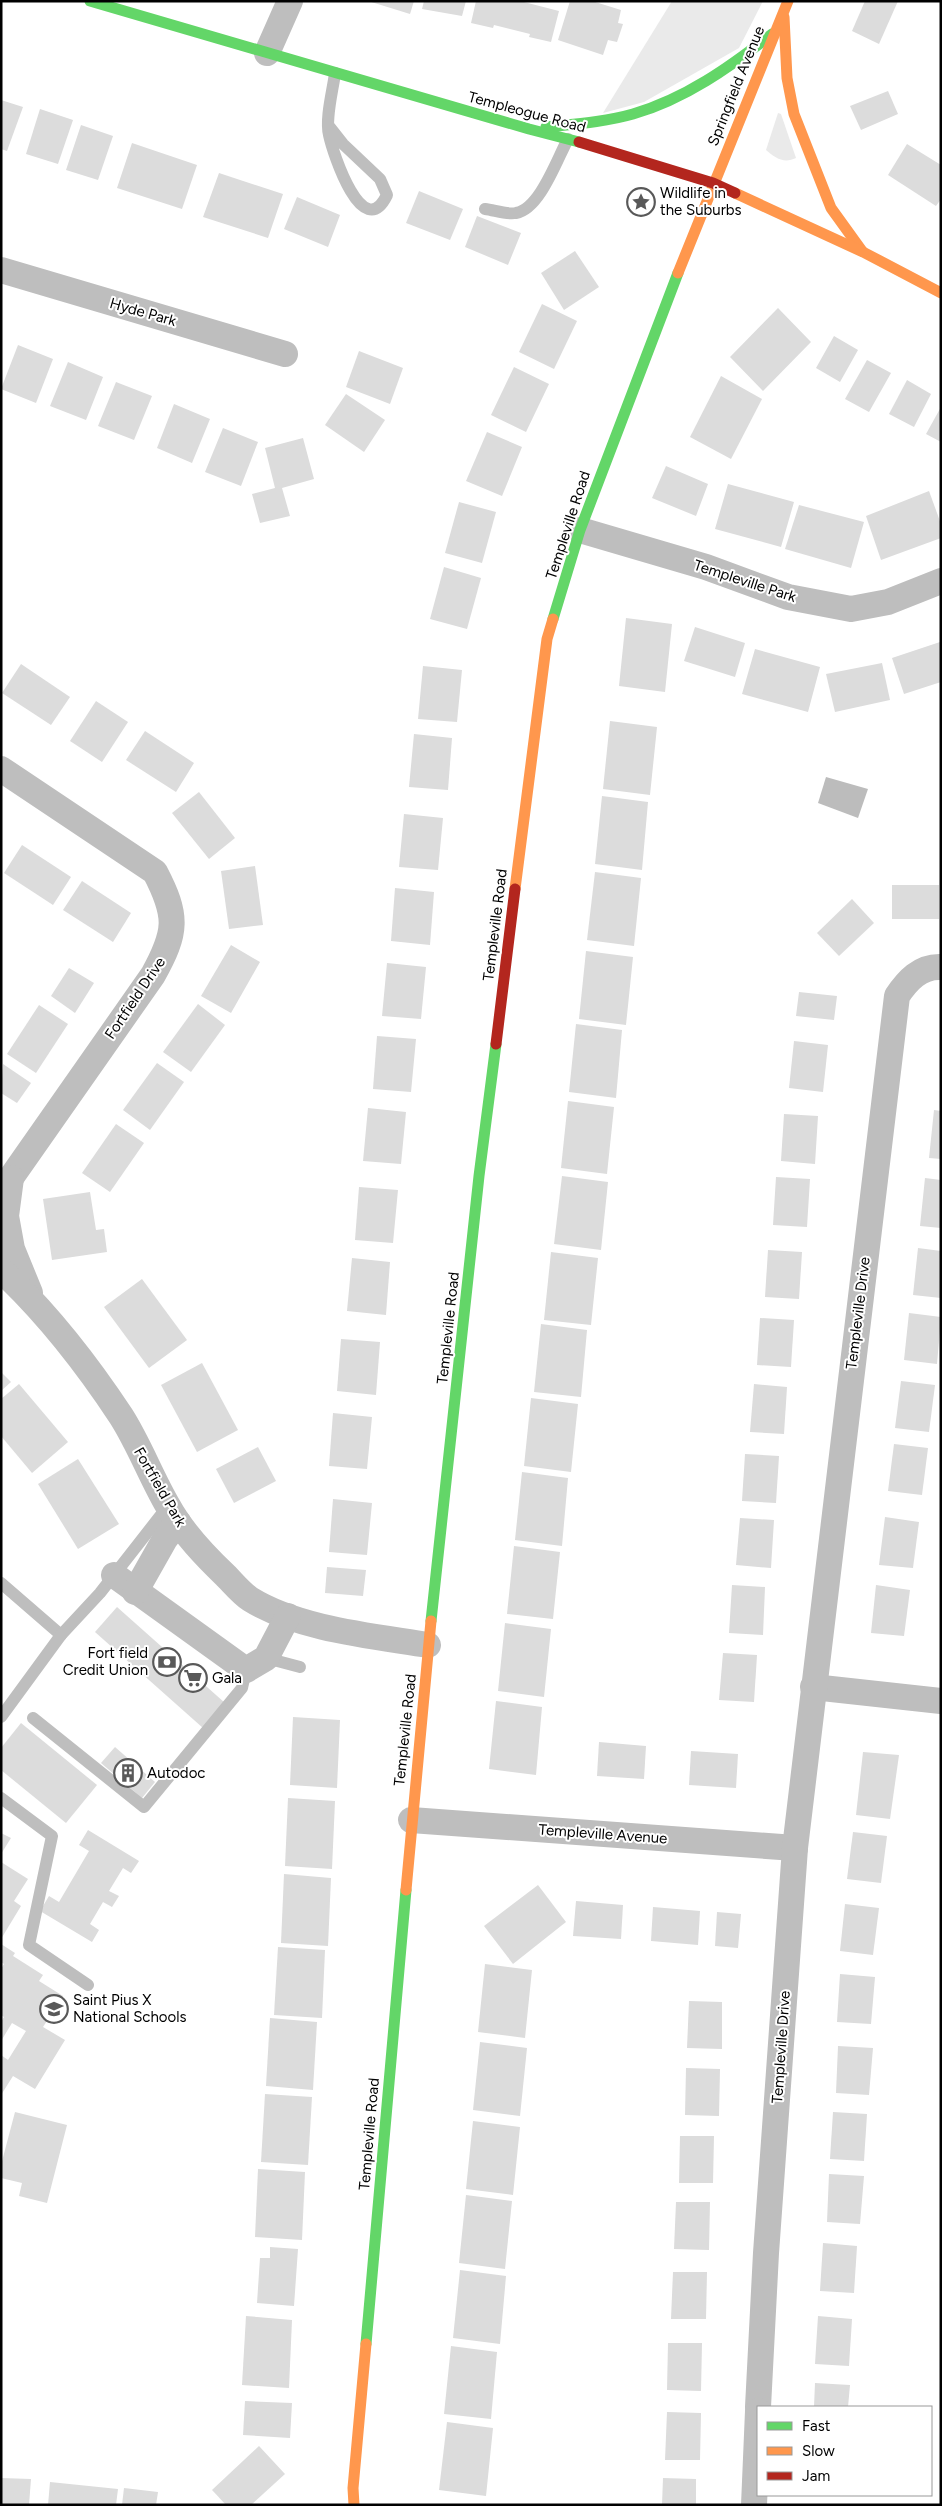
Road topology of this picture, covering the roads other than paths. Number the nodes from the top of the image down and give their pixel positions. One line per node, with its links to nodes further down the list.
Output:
1 (90, 1): 5 (main road, Templeogue Road)
2 (290, 1): 5 (street)
3 (786, 6): 4 (main road, Springfield Avenue); 12 (main road)
4 (774, 34): 8 (main road); 10 (main road, Springfield Avenue)
5 (267, 53): 6 (main road, Templeogue Road)
6 (335, 73): 7 (lane); 8 (main road, Templeogue Road)
7 (328, 124): 7 (lane)
8 (529, 129): 9 (main road, Templeogue Road)
9 (568, 139): 10 (main road, Templeogue Road); 11 (lane)
10 (713, 183): 12 (main road, Templeogue Road); 16 (main road, Templeville Road)
11 (485, 209)
12 (863, 252): 14 (main road, Templeogue Road)
13 (1, 270): 15 (street, Hyde Park)
14 (941, 293)
15 (286, 354)
16 (580, 530): 17 (street, Templeville Park); 29 (main road, Templeville Road)
17 (941, 581)
18 (1, 769): 20 (street, Fortfield Drive)
19 (941, 967): 32 (street, Templeville Drive)
20 (6, 1185): 22 (street)
21 (1, 1270): 22 (street, Fortfield Park)
22 (32, 1299): 23 (street, Fortfield Park)
23 (172, 1514): 24 (lane); 26 (street); 27 (street, Fortfield Park)
24 (114, 1575): 26 (street); 28 (lane)
25 (1, 1583): 28 (lane)
26 (135, 1592): 30 (street)
27 (288, 1616): 29 (street, Fortfield Park); 30 (street)
28 (61, 1635): 34 (lane)
29 (428, 1645): 37 (main road, Templeville Road)
30 (256, 1664): 31 (lane); 35 (lane)
31 (300, 1667)
32 (813, 1687): 33 (street); 38 (street, Templeville Drive)
33 (941, 1701)
34 (1, 1717)
35 (33, 1718)
36 (1, 1798): 39 (lane)
37 (411, 1820): 38 (street, Templeville Avenue); 42 (main road, Templeville Road)
38 (795, 1848): 40 (street, Templeville Drive)
39 (88, 1985)
40 (758, 2406)
41 (757, 2435): 43 (street)
42 (354, 2505)
43 (754, 2505)

